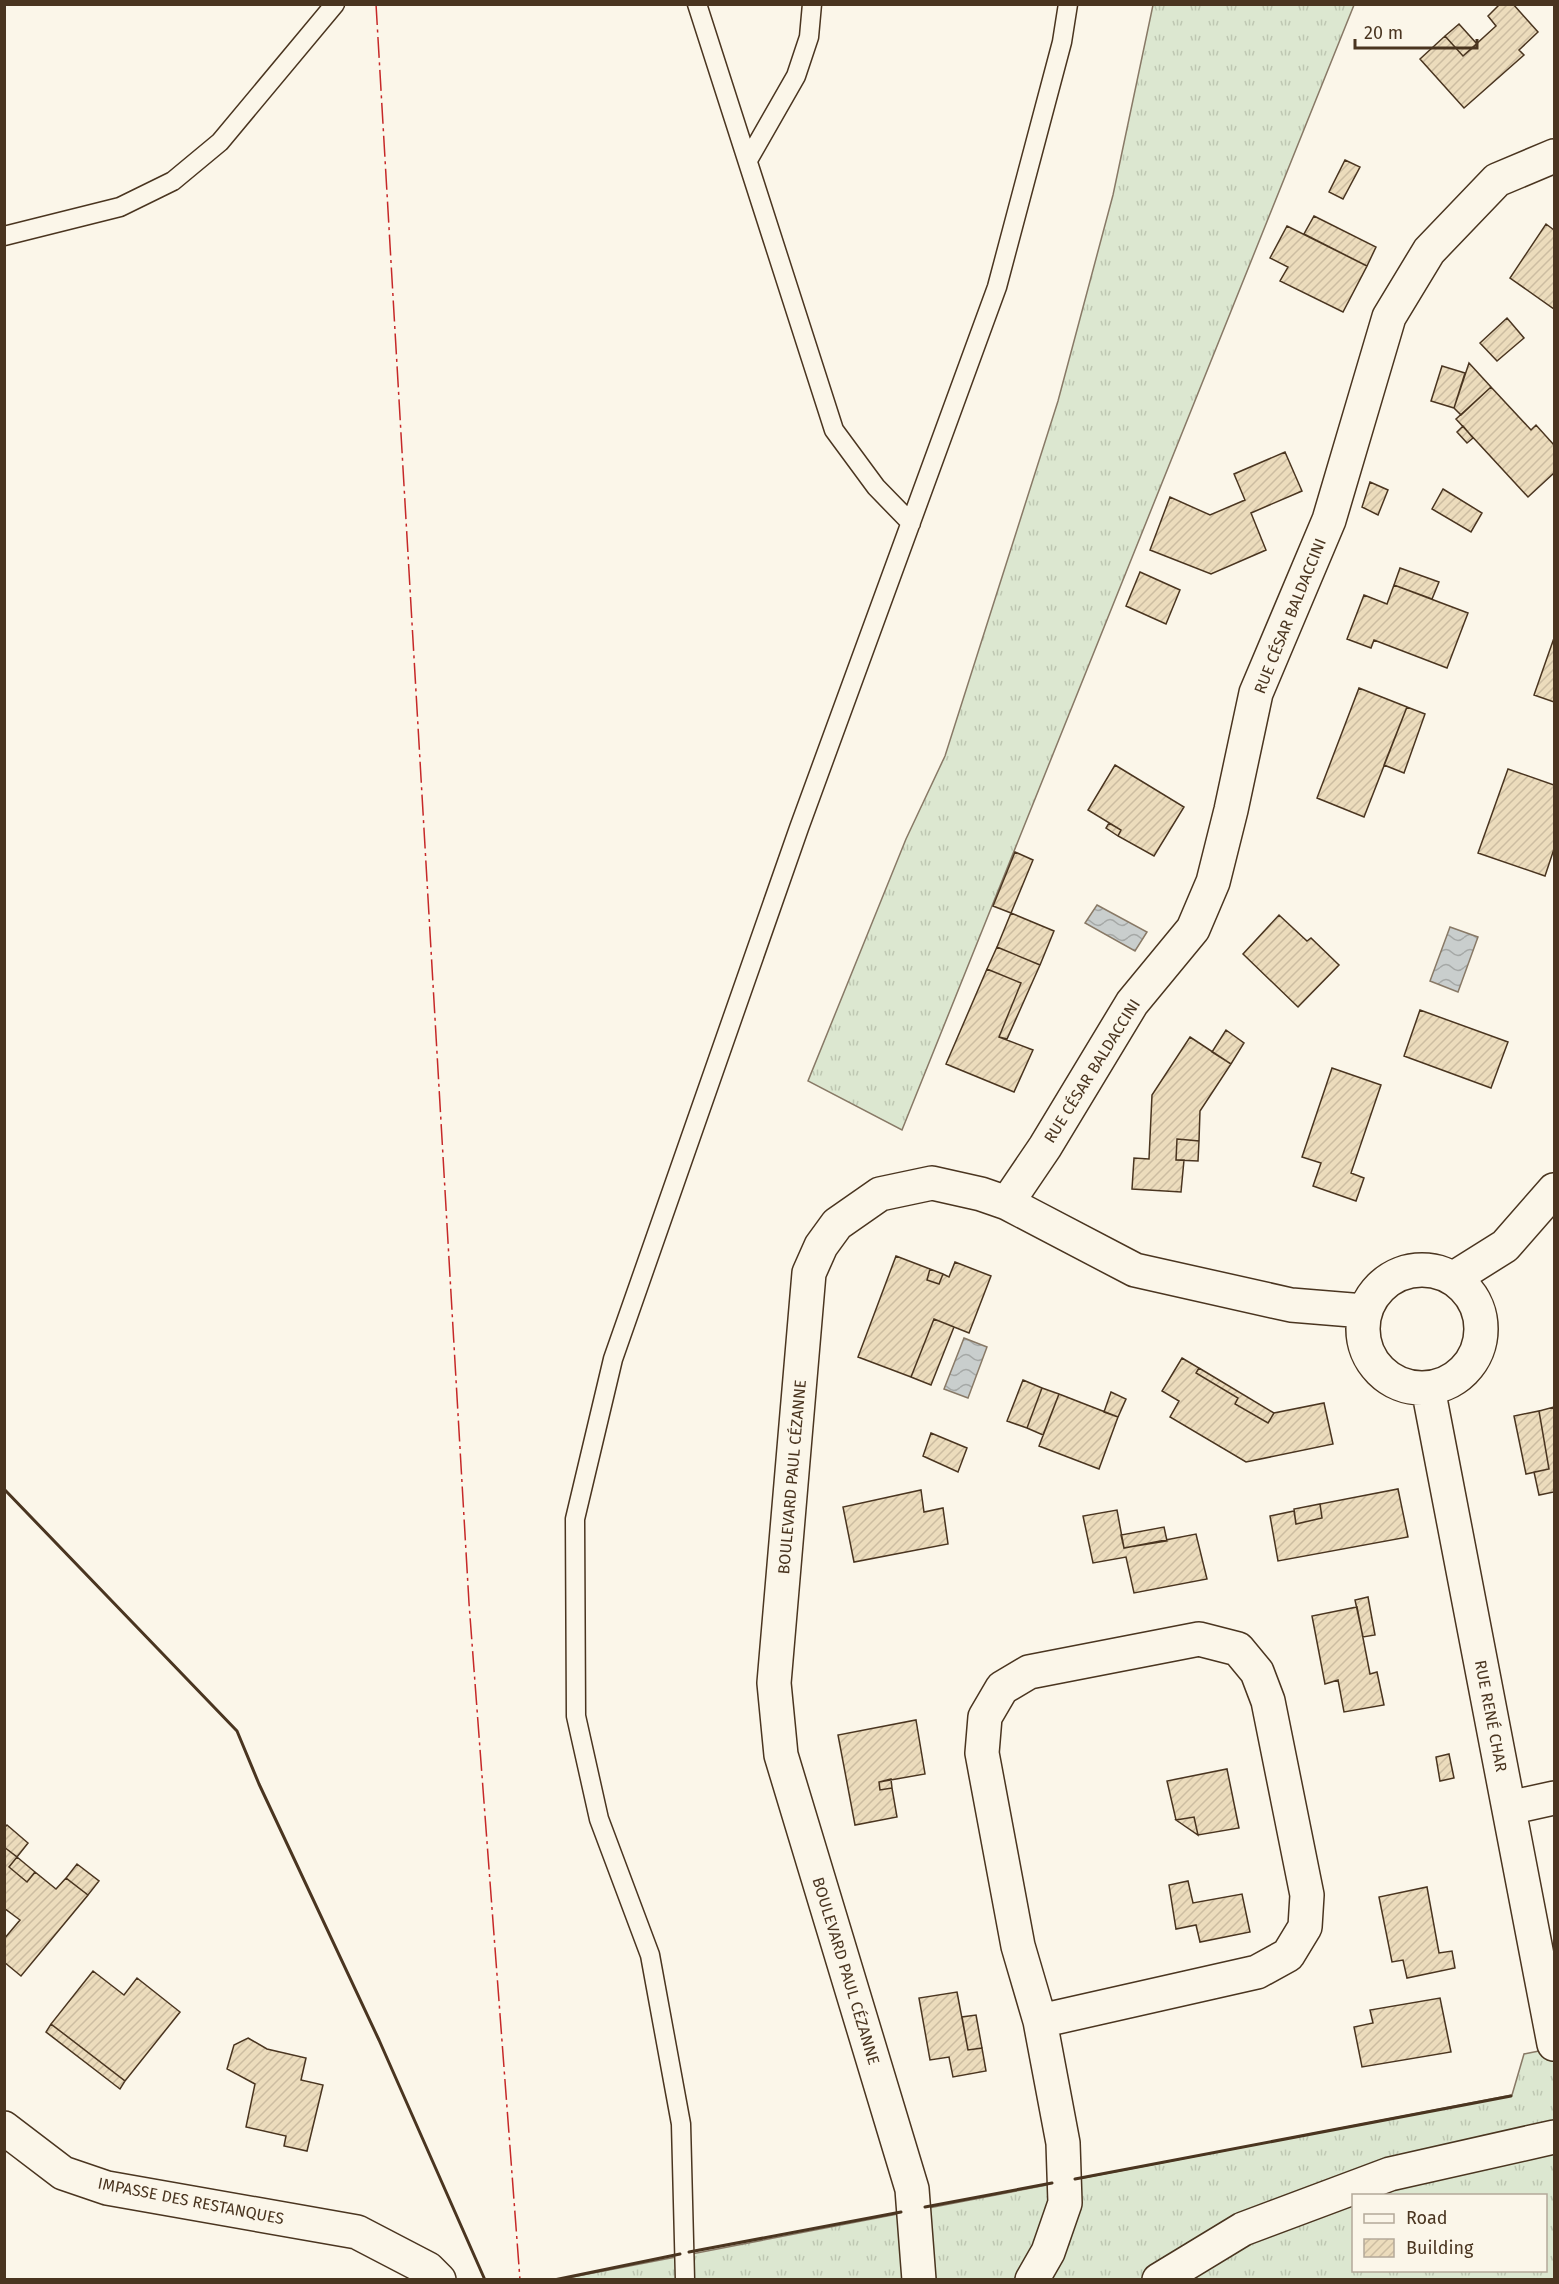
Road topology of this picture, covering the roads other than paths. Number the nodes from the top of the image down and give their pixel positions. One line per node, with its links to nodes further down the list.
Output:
1 (335, 4): 7 (lane)
2 (697, 4): 6 (lane)
3 (812, 4): 6 (lane)
4 (1068, 4): 8 (lane)
5 (1554, 156): 10 (street, RUE CÉSAR BALDACCINI)
6 (748, 159): 8 (lane)
7 (4, 236)
8 (910, 523): 21 (lane)
9 (1554, 1190): 11 (street)
10 (1007, 1203): 12 (street, BOULEVARD PAUL CÉZANNE); 22 (street, BOULEVARD PAUL CÉZANNE)
11 (1454, 1278): 12 (street); 13 (street)
12 (1364, 1311): 13 (street)
13 (1428, 1388): 15 (street, RUE RENÉ CHAR)
14 (1554, 1798): 15 (street)
15 (1509, 1808): 17 (street, RUE RENÉ CHAR)
16 (1040, 2021): 16 (street); 23 (street)
17 (1554, 2044)
18 (4, 2128): 20 (street, IMPASSE DES RESTANQUES)
19 (1554, 2137): 24 (street)
20 (439, 2280)
21 (685, 2280)
22 (919, 2280)
23 (1032, 2280)
24 (1159, 2280)

